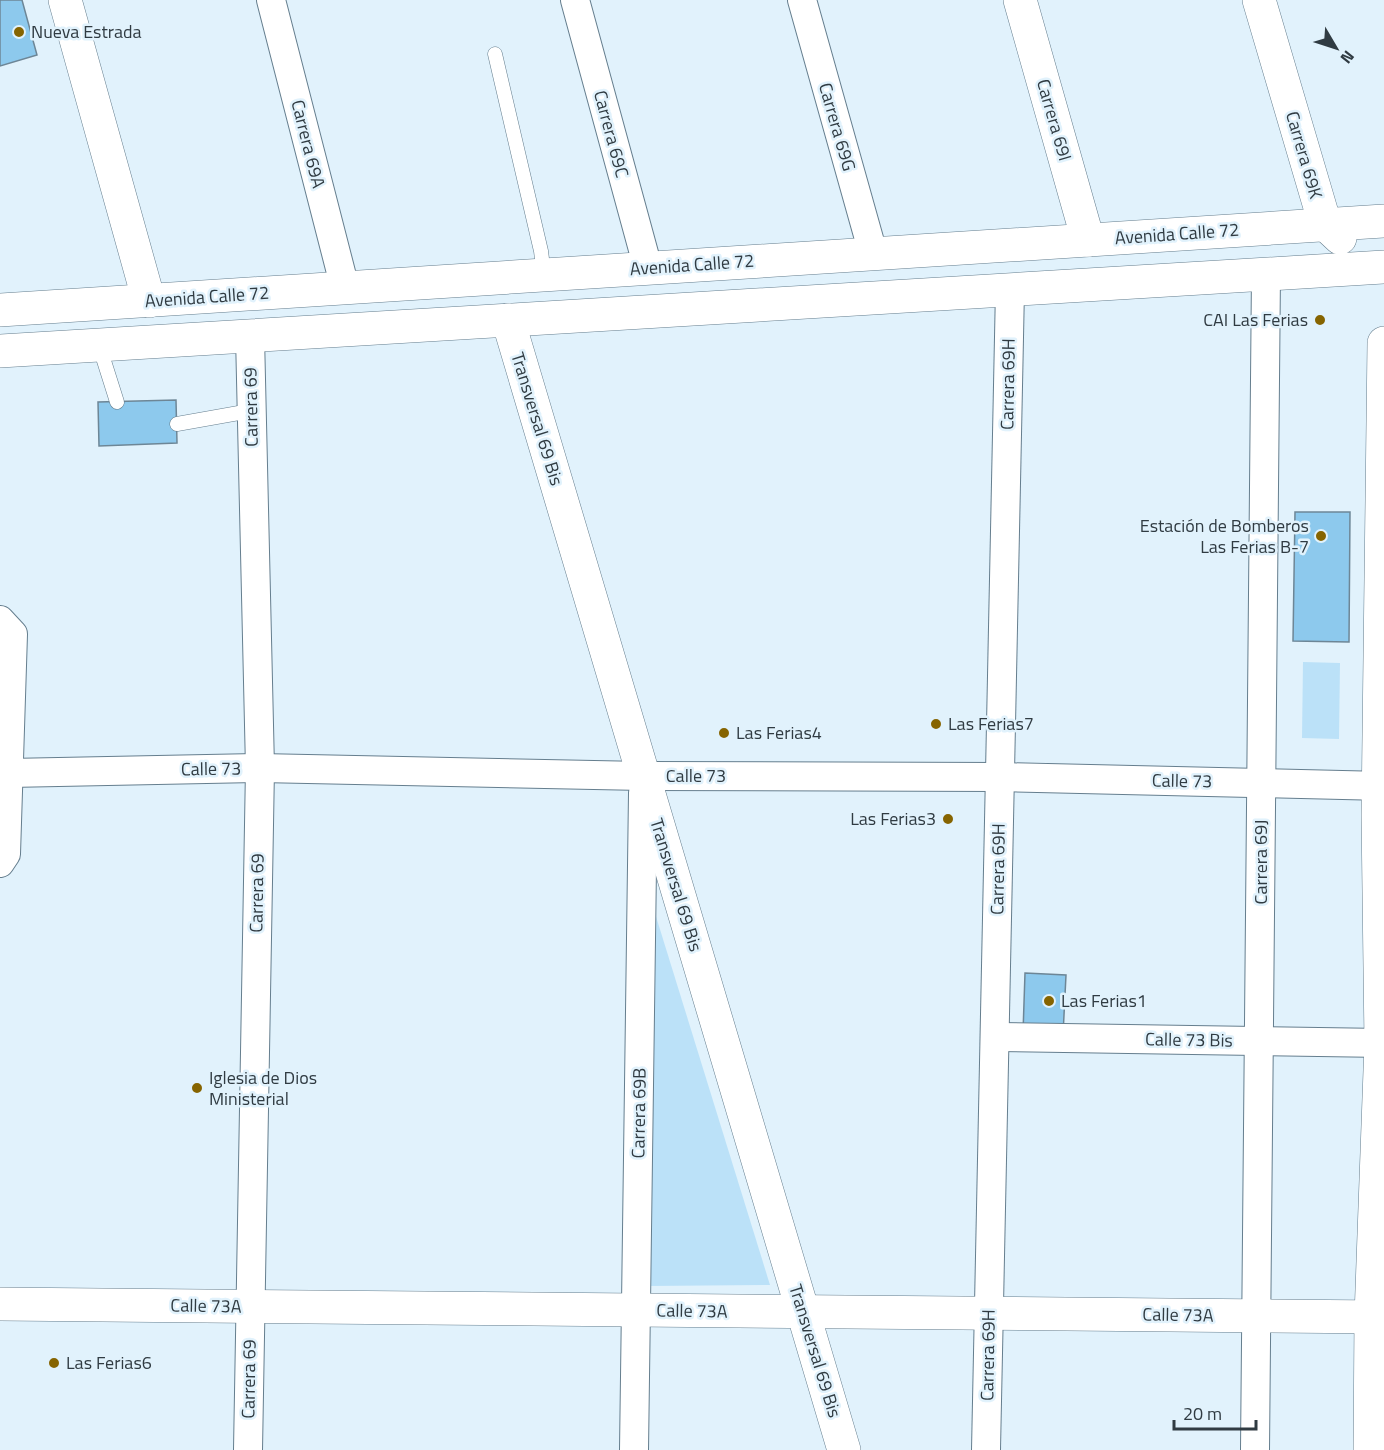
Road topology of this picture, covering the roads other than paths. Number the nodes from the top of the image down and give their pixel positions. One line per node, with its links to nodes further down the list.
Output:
1 (65, 0): 19 (street)
2 (272, 0): 17 (street, Carrera 69A)
3 (575, 0): 12 (street, Carrera 69C)
4 (802, 0): 11 (street, Carrera 69G)
5 (1020, 0): 10 (street, Carrera 69I)
6 (1259, 0): 9 (street, Carrera 69K)
7 (495, 54): 14 (lane)
8 (1384, 221): 9 (street, Avenida Calle 72)
9 (1325, 224): 10 (street, Avenida Calle 72); 15 (street, Carrera 69K); 16 (street)
10 (1088, 240): 11 (street, Avenida Calle 72)
11 (873, 253): 12 (street, Avenida Calle 72)
12 (648, 268): 14 (street, Avenida Calle 72)
13 (1266, 273): 15 (street); 16 (street); 34 (street, Carrera 69J)
14 (544, 275): 17 (street, Avenida Calle 72)
15 (1380, 275)
16 (1045, 287): 18 (street)
17 (345, 288): 19 (street, Avenida Calle 72)
18 (1010, 289): 21 (street); 33 (street, Carrera 69H)
19 (149, 301): 20 (street, Avenida Calle 72)
20 (0, 310)
21 (508, 320): 22 (street); 32 (street, Transversal 69 Bis)
22 (250, 336): 24 (street); 27 (street, Carrera 69)
23 (1384, 343): 35 (street)
24 (99, 345): 25 (street); 26 (lane)
25 (0, 351)
26 (117, 402)
27 (250, 411): 28 (lane); 30 (street, Carrera 69)
28 (177, 424)
29 (1, 620): 31 (street)
30 (260, 768): 31 (street, Calle 73); 32 (street, Calle 73); 41 (street, Carrera 69)
31 (9, 773): 36 (street)
32 (643, 776): 33 (street, Calle 73); 42 (street, Carrera 69B); 43 (street, Transversal 69 Bis)
33 (1000, 777): 34 (street, Calle 73); 37 (street, Carrera 69H)
34 (1261, 783): 35 (street, Calle 73); 38 (street, Carrera 69J)
35 (1381, 786): 39 (street)
36 (0, 863)
37 (995, 1037): 38 (street, Calle 73 Bis); 44 (street, Carrera 69H)
38 (1259, 1041): 39 (street, Calle 73 Bis); 45 (street, Carrera 69J)
39 (1382, 1043): 46 (street)
40 (0, 1304): 41 (street, Calle 73A)
41 (250, 1306): 42 (street, Calle 73A); 47 (street, Carrera 69)
42 (636, 1310): 43 (street, Calle 73A); 48 (street, Carrera 69B)
43 (803, 1311): 44 (street, Calle 73A); 49 (street, Transversal 69 Bis)
44 (989, 1313): 45 (street, Calle 73A); 50 (street, Carrera 69H)
45 (1257, 1316): 46 (street, Calle 73A); 51 (street, Carrera 69J)
46 (1378, 1317): 52 (street)
47 (248, 1450)
48 (634, 1450)
49 (844, 1450)
50 (986, 1450)
51 (1255, 1450)
52 (1370, 1450)

